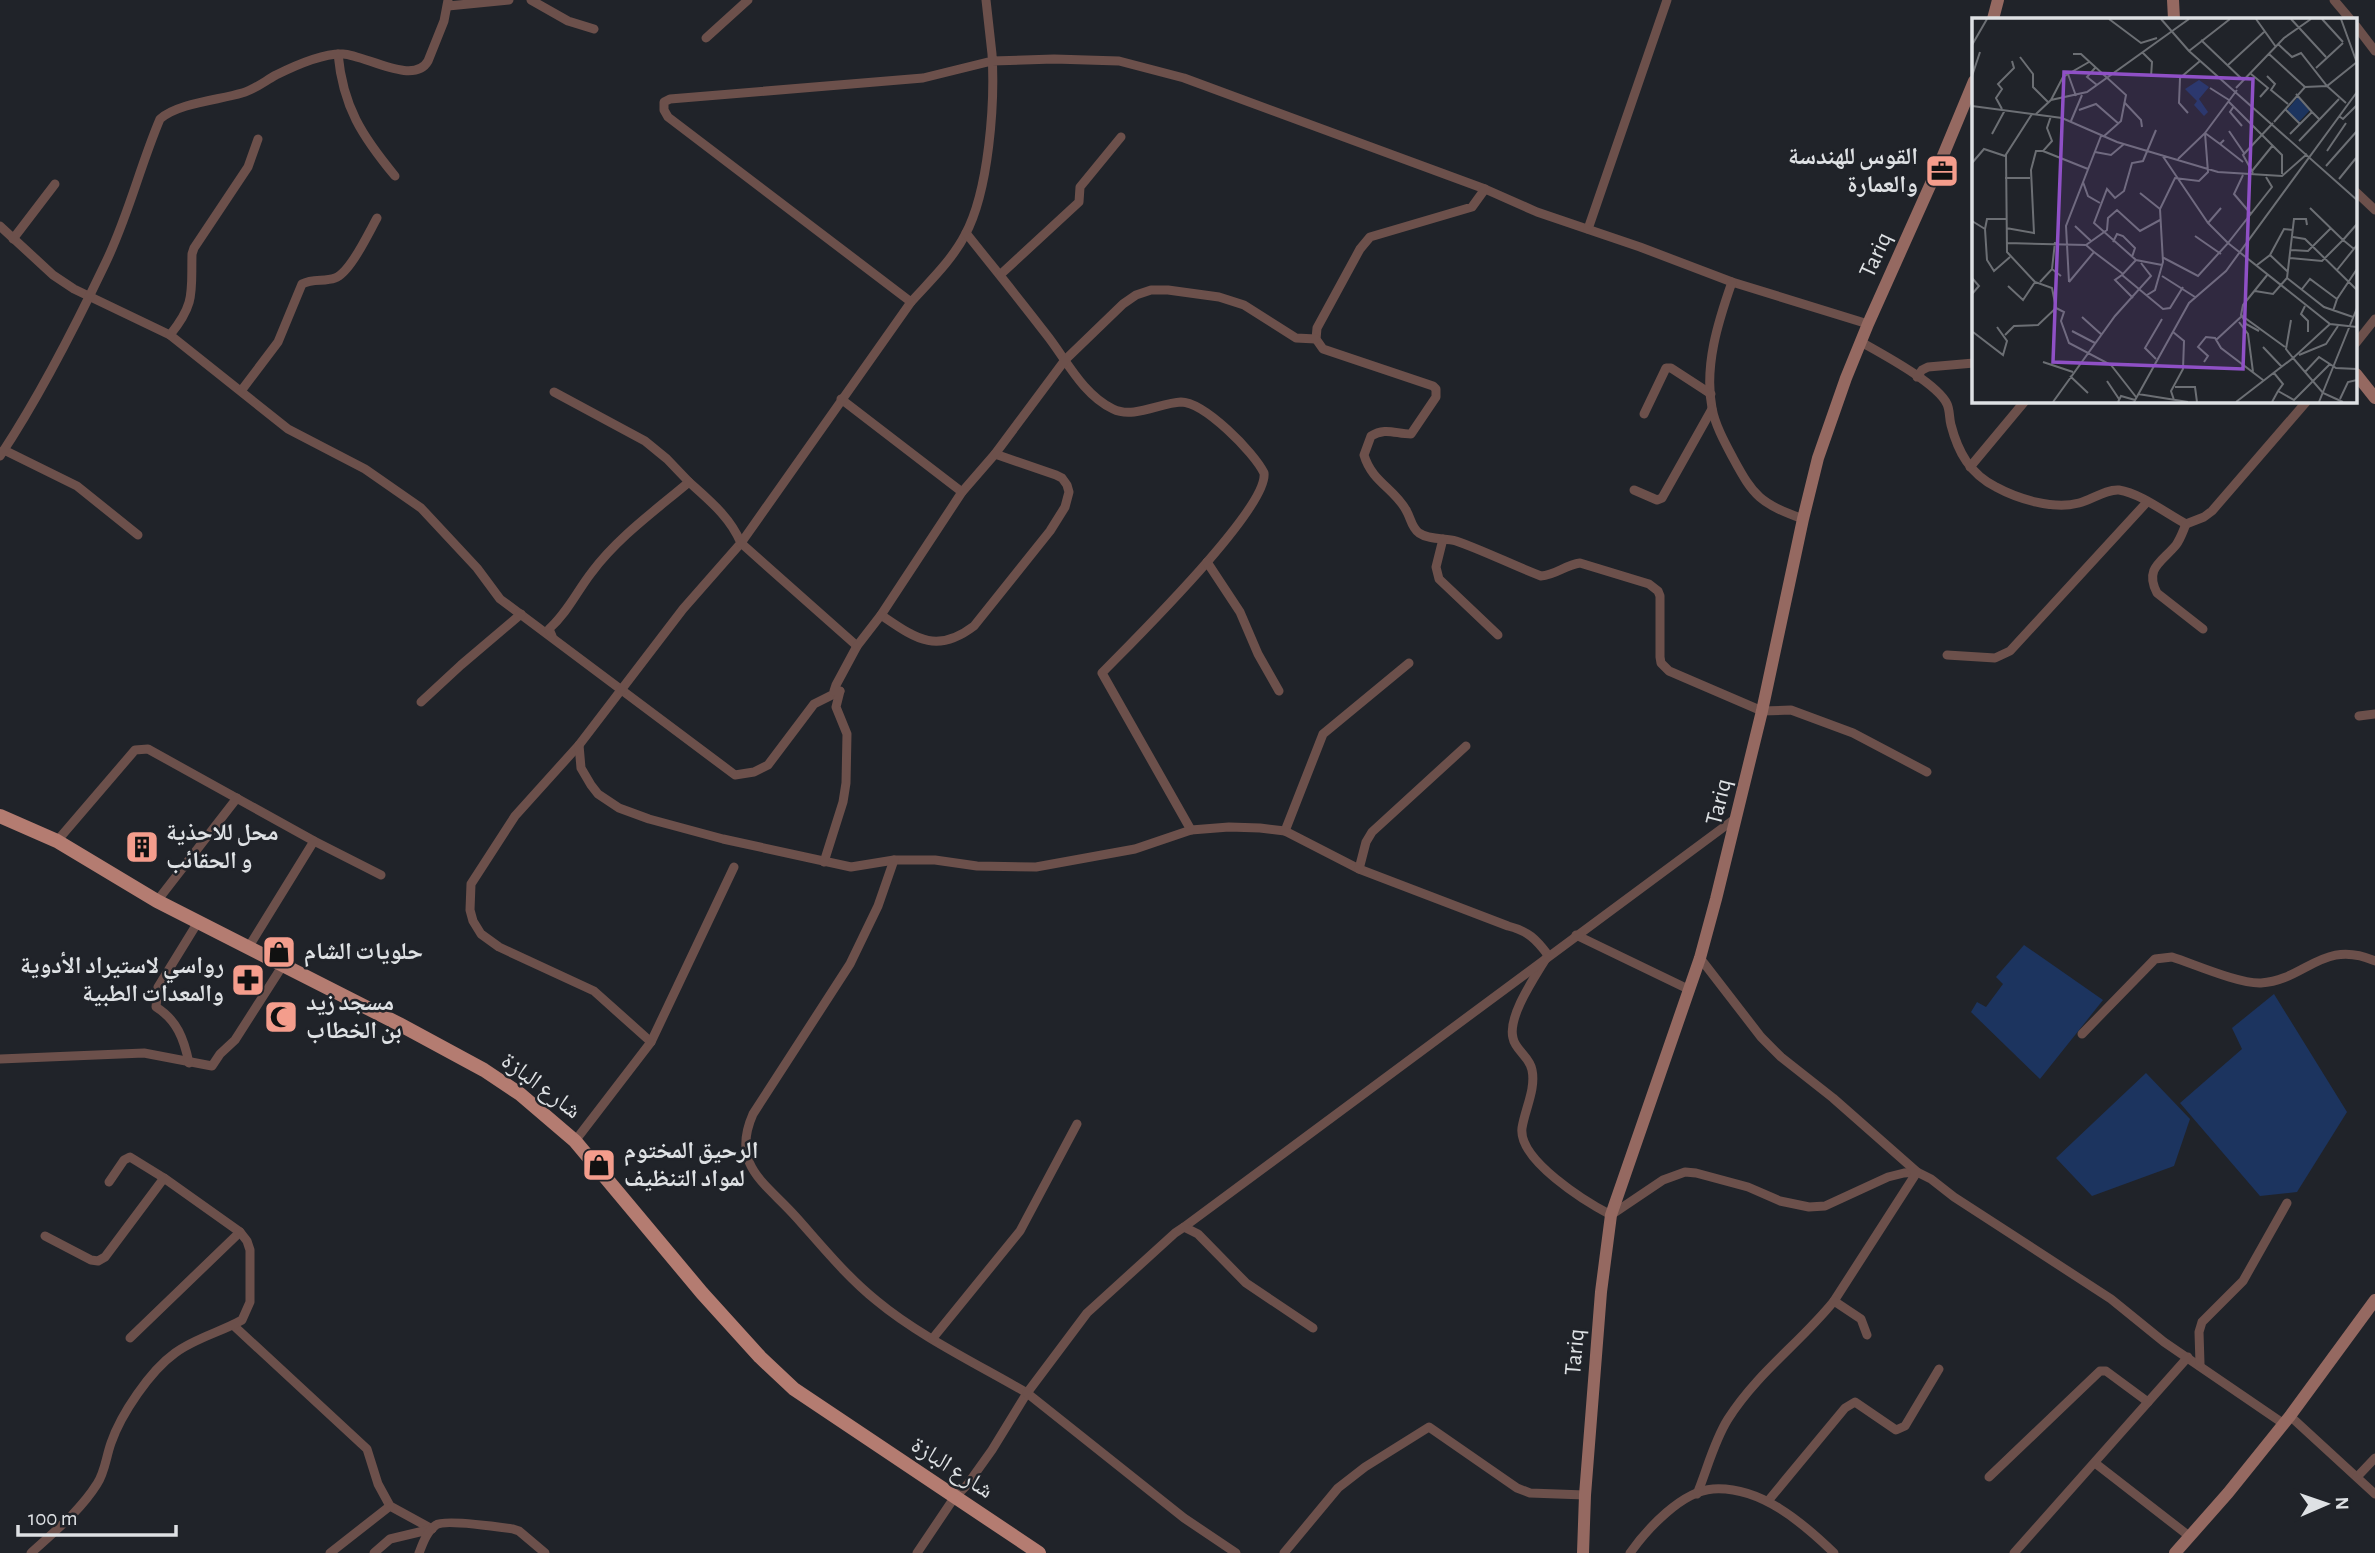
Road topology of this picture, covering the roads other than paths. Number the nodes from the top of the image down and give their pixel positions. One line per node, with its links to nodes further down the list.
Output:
1 (509, 0): 9 (street)
2 (531, 0): 13 (street)
3 (748, 0): 15 (street)
4 (986, 0): 18 (street)
5 (1667, 0): 29 (street)
6 (1998, 0): 10 (main road)
7 (2173, 0): 11 (main road)
8 (2334, 0): 12 (street)
9 (448, 3): 17 (street)
10 (1993, 18)
11 (2174, 18)
12 (2349, 18)
13 (594, 29)
14 (2359, 37): 16 (street)
15 (706, 38)
16 (2375, 51)
17 (338, 54): 22 (street); 34 (street)
18 (992, 61): 24 (street); 30 (street); 35 (street)
19 (1972, 86): 37 (main road, Tariq)
20 (1121, 137): 32 (street)
21 (258, 139): 38 (street)
22 (395, 176)
23 (55, 184): 31 (street)
24 (1485, 189): 29 (street); 39 (street)
25 (2358, 194): 26 (street)
26 (2375, 210)
27 (377, 218): 46 (street)
28 (0, 226): 31 (street)
29 (1588, 229): 33 (street)
30 (966, 233): 32 (street); 35 (street)
31 (13, 239): 34 (street)
32 (1000, 274): 42 (street)
33 (1732, 282): 37 (street); 48 (street)
34 (88, 296): 38 (street); 55 (street)
35 (911, 302): 50 (street)
36 (2375, 319): 40 (street)
37 (1868, 324): 41 (main road, Tariq)
38 (170, 335): 46 (street)
39 (1316, 339): 42 (street); 65 (street)
40 (2358, 340)
41 (1861, 342): 44 (street); 62 (main road, Tariq)
42 (1065, 360): 56 (street); 67 (street)
43 (1972, 363): 44 (street)
44 (1917, 377): 57 (street)
45 (2358, 377): 49 (main road)
46 (241, 391): 68 (street)
47 (554, 392): 58 (street)
48 (1711, 394): 53 (street); 54 (street)
49 (2375, 398)
50 (841, 399): 60 (street); 66 (street)
51 (2024, 402): 57 (street)
52 (2306, 402): 63 (street)
53 (1712, 409): 59 (street); 62 (street)
54 (1644, 414)
55 (2, 453): 64 (street)
56 (995, 454): 60 (street); 69 (street)
57 (1970, 467): 61 (street)
58 (689, 482): 66 (street); 72 (street)
59 (1634, 490)
60 (962, 492): 69 (street)
61 (2147, 502): 63 (street); 74 (street)
62 (1803, 519): 80 (main road, Tariq)
63 (2186, 524): 70 (street)
64 (138, 535)
65 (1443, 539): 71 (street); 80 (street)
66 (741, 543): 73 (street); 76 (street)
67 (1208, 562): 78 (street); 89 (street)
68 (522, 614): 72 (street); 79 (street)
69 (881, 615): 73 (street)
70 (2203, 629)
71 (1498, 635)
72 (554, 639): 76 (street)
73 (857, 646): 77 (street)
74 (1947, 655)
75 (1409, 663): 90 (street)
76 (622, 688): 77 (street); 83 (street)
77 (840, 691): 94 (street)
78 (1279, 691)
79 (421, 702)
80 (1762, 711): 85 (street); 88 (main road, Tariq)
81 (2375, 715): 82 (street)
82 (2359, 716)
83 (579, 745): 94 (street); 108 (street)
84 (1466, 746): 96 (street)
85 (1927, 772)
86 (237, 798): 91 (street); 92 (street); 98 (street)
87 (0, 816): 91 (main road, شارع البازة)
88 (1737, 817): 100 (street); 103 (main road, Tariq)
89 (1191, 830): 90 (street); 93 (street)
90 (1285, 831): 96 (street)
91 (57, 841): 98 (main road, شارع البازة)
92 (314, 841): 97 (street); 101 (street)
93 (894, 860): 94 (street); 127 (street)
94 (824, 862)
95 (734, 867): 108 (street)
96 (1359, 869): 102 (street)
97 (381, 875)
98 (158, 901): 99 (main road, شارع البازة)
99 (198, 922): 101 (main road, شارع البازة); 110 (street)
100 (1576, 935): 102 (street); 106 (street)
101 (248, 948): 105 (main road, شارع البازة)
102 (1548, 955): 117 (street); 118 (street)
103 (1700, 958): 106 (main road, Tariq); 113 (street)
104 (2375, 961): 107 (street)
105 (283, 965): 110 (street); 112 (main road, شارع البازة)
106 (1688, 989): 117 (main road, Tariq)
107 (2081, 1034)
108 (651, 1042): 112 (street)
109 (0, 1059): 110 (street)
110 (189, 1063)
111 (1077, 1125): 127 (street)
112 (575, 1140): 141 (main road, شارع البازة)
113 (1917, 1172): 117 (street); 122 (street); 128 (street)
114 (164, 1178): 115 (street); 119 (street); 120 (street)
115 (109, 1182)
116 (2287, 1203): 129 (street)
117 (1611, 1215): 140 (main road, Tariq)
118 (1184, 1227): 124 (street); 131 (street)
119 (240, 1232): 123 (street); 126 (street)
120 (45, 1236)
121 (2375, 1300): 133 (main road)
122 (1834, 1301): 125 (street); 138 (street)
123 (233, 1325): 143 (street); 146 (street)
124 (1312, 1328)
125 (1867, 1335)
126 (130, 1338)
127 (933, 1338): 131 (street)
128 (2188, 1357): 129 (street); 132 (street)
129 (2200, 1364): 133 (street)
130 (1939, 1369): 142 (street)
131 (1027, 1393): 141 (street); 153 (street)
132 (2148, 1402): 135 (street); 136 (street)
133 (2287, 1420): 137 (street); 145 (main road)
134 (2375, 1458): 137 (street)
135 (2095, 1463): 145 (street); 158 (street)
136 (1989, 1477)
137 (2357, 1477): 139 (street)
138 (1697, 1494): 142 (street); 156 (street)
139 (2375, 1494)
140 (1585, 1495): 154 (street); 155 (main road, Tariq)
141 (954, 1497): 151 (street); 152 (main road, شارع البازة)
142 (1768, 1501): 157 (street)
143 (390, 1506): 144 (street); 147 (street)
144 (432, 1529): 148 (street); 149 (street); 150 (street)
145 (2189, 1536): 159 (main road)
146 (31, 1553)
147 (330, 1553)
148 (374, 1553)
149 (419, 1553)
150 (545, 1553)
151 (917, 1553)
152 (1039, 1553)
153 (1236, 1553)
154 (1284, 1553)
155 (1583, 1553)
156 (1630, 1553)
157 (1834, 1553)
158 (2014, 1553)
159 (2175, 1553)

